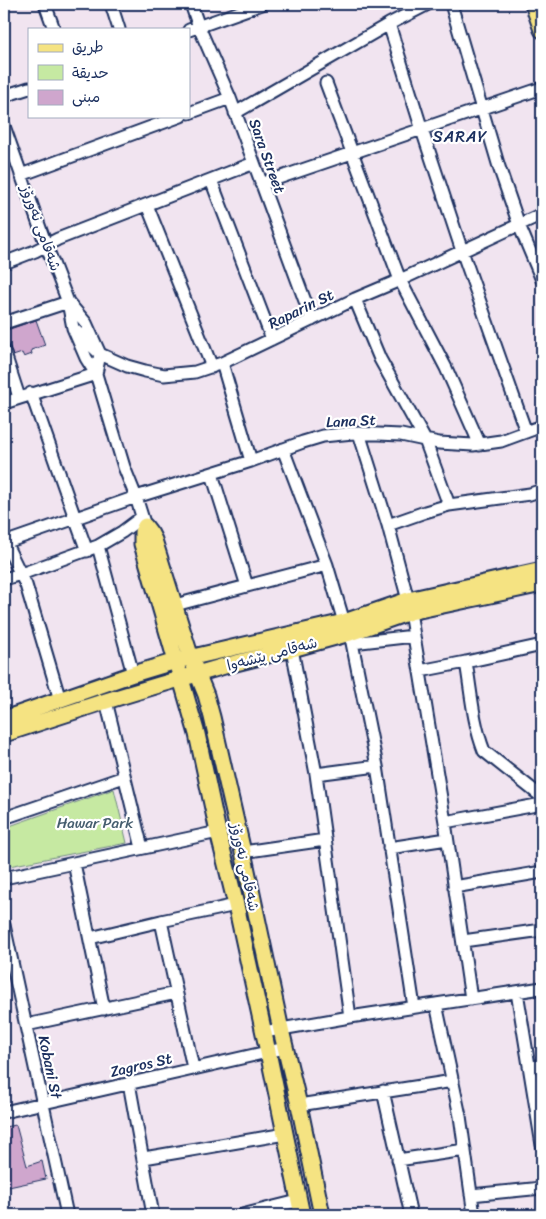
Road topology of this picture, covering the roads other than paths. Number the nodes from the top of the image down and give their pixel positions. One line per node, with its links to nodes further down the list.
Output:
1 (45, 4): 9 (street)
2 (111, 4): 10 (street)
3 (190, 4): 11 (street, Sara Street)
4 (262, 4): 11 (street)
5 (428, 4): 8 (street)
6 (451, 4): 18 (street)
7 (533, 4): 12 (main road)
8 (390, 24): 19 (street); 23 (street)
9 (54, 28)
10 (119, 28)
11 (194, 28): 17 (street, Sara Street)
12 (542, 30)
13 (326, 83): 24 (street)
14 (28, 88): 16 (street)
15 (542, 88): 18 (street)
16 (4, 96)
17 (230, 98): 19 (street, Sara Street); 20 (street)
18 (482, 109): 23 (street); 31 (street)
19 (235, 112): 25 (street, Sara Street)
20 (190, 113)
21 (176, 118): 26 (street)
22 (4, 126): 26 (street, شەقامی نەورۆز)
23 (422, 130): 24 (street); 33 (street)
24 (353, 153): 28 (street); 35 (street)
25 (254, 163): 27 (street); 28 (street, Sara Street)
26 (22, 175): 32 (street, شەقامی نەورۆز)
27 (211, 180): 29 (street); 42 (street)
28 (261, 184): 39 (street, Sara Street)
29 (147, 205): 32 (street); 45 (street)
30 (542, 214): 31 (street, Raparin St)
31 (520, 224): 33 (street, Raparin St); 36 (street)
32 (46, 245): 34 (street); 38 (street, شەقامی نەورۆز)
33 (462, 251): 35 (street, Raparin St); 51 (street)
34 (4, 263)
35 (400, 280): 37 (street, Raparin St); 54 (street)
36 (542, 280)
37 (355, 299): 39 (street, Raparin St); 53 (street)
38 (68, 302): 40 (street); 41 (street, شەقامی نەورۆز); 44 (street, شەقامی نەورۆز)
39 (312, 320): 42 (street, Raparin St)
40 (4, 323)
41 (73, 328): 44 (street, Raparin St); 46 (street, شەقامی نەورۆز)
42 (272, 339): 45 (street, Raparin St)
43 (4, 352): 48 (street)
44 (100, 354): 45 (street, Raparin St); 46 (street, شەقامی نەورۆز)
45 (217, 365): 56 (street)
46 (96, 374): 47 (street); 59 (street, شەقامی نەورۆز)
47 (31, 393): 48 (street); 61 (street)
48 (19, 398): 49 (street)
49 (4, 403)
50 (542, 426): 51 (street, Lana St)
51 (526, 432): 54 (street, Lana St)
52 (359, 433): 53 (street, Lana St); 55 (street, Lana St); 63 (street)
53 (425, 440): 54 (street, Lana St); 60 (street)
54 (480, 445)
55 (283, 450): 56 (street, Lana St); 66 (street)
56 (251, 461): 57 (street, Lana St)
57 (212, 474): 59 (street, Lana St); 71 (street)
58 (542, 490): 60 (street)
59 (136, 497): 61 (street, Lana St); 62 (street, شەقامی نەورۆز)
60 (450, 505): 63 (street)
61 (75, 518): 64 (street, Lana St); 65 (street)
62 (143, 521): 65 (street); 72 (main road, شەقامی نەورۆز); 79 (main road, شەقامی نەورۆز)
63 (388, 525): 73 (street)
64 (4, 542): 68 (street)
65 (93, 548): 68 (street); 82 (street)
66 (327, 565): 71 (street); 74 (street)
67 (542, 570): 73 (main road, شەقامی پێشەوا)
68 (21, 574): 69 (street); 85 (street)
69 (4, 579)
70 (542, 584): 73 (main road, شەقامی پێشەوا)
71 (246, 586): 72 (street)
72 (175, 604): 78 (main road, شەقامی نەورۆز)
73 (408, 606): 74 (main road, شەقامی پێشەوا); 75 (street)
74 (349, 633): 75 (street); 77 (main road, شەقامی پێشەوا); 78 (main road, شەقامی پێشەوا); 89 (street)
75 (414, 636): 81 (street)
76 (542, 645): 80 (street)
77 (292, 650): 83 (main road, شەقامی پێشەوا); 90 (street)
78 (191, 658): 79 (main road, شەقامی پێشەوا); 83 (main road, شەقامی نەورۆز)
79 (176, 662): 82 (main road, شەقامی پێشەوا); 84 (main road, شەقامی نەورۆز)
80 (466, 662): 81 (street); 92 (street)
81 (420, 671): 95 (street)
82 (133, 674): 85 (main road, شەقامی پێشەوا)
83 (198, 674): 84 (main road, شەقامی پێشەوا); 101 (main road, شەقامی نەورۆز)
84 (182, 679): 86 (main road, شەقامی پێشەوا); 96 (main road, شەقامی نەورۆز)
85 (60, 700): 87 (main road, شەقامی پێشەوا)
86 (106, 701): 88 (main road, شەقامی پێشەوا); 91 (street)
87 (4, 718)
88 (4, 734)
89 (377, 766): 90 (street); 100 (street)
90 (316, 774): 98 (street)
91 (124, 777): 94 (street); 99 (street)
92 (542, 797)
93 (542, 804): 95 (street)
94 (4, 818)
95 (444, 822): 97 (street)
96 (218, 832): 99 (street); 106 (main road, شەقامی نەورۆز)
97 (447, 839): 100 (street); 105 (street)
98 (325, 840): 101 (street); 120 (street)
99 (142, 848): 102 (street)
100 (389, 848): 119 (street)
101 (242, 852): 122 (main road, شەقامی نەورۆز)
102 (74, 863): 104 (street); 110 (street)
103 (542, 872): 105 (street)
104 (4, 878)
105 (454, 887): 111 (street)
106 (236, 905): 107 (street); 123 (main road, شەقامی نەورۆز)
107 (161, 921): 110 (street); 115 (street)
108 (4, 925): 112 (street, Kobani St)
109 (542, 930): 111 (street)
110 (90, 938): 118 (street)
111 (463, 941): 116 (street)
112 (5, 942): 121 (street, Kobani St)
113 (542, 988): 114 (street)
114 (517, 992): 116 (street); 128 (street)
115 (176, 993): 118 (street); 127 (street)
116 (471, 998): 117 (street)
117 (436, 1004): 119 (street); 129 (street)
118 (104, 1008): 121 (street)
119 (414, 1008): 120 (street)
120 (350, 1018): 122 (street)
121 (26, 1025): 132 (street, Kobani St)
122 (281, 1030): 123 (street); 124 (main road, شەقامی نەورۆز)
123 (264, 1032): 125 (main road, شەقامی نەورۆز)
124 (285, 1048): 125 (street, Zagros St); 133 (main road, شەقامی نەورۆز)
125 (268, 1052): 127 (street, Zagros St); 135 (main road, شەقامی نەورۆز)
126 (542, 1066): 128 (street)
127 (193, 1068): 130 (street, Zagros St)
128 (529, 1068): 136 (street)
129 (453, 1081): 131 (street); 137 (street)
130 (129, 1083): 132 (street, Zagros St); 138 (street)
131 (383, 1091): 133 (street); 139 (street)
132 (42, 1103): 134 (street, Zagros St); 143 (street, Kobani St)
133 (299, 1105): 146 (main road, شەقامی نەورۆز)
134 (4, 1112)
135 (285, 1134): 138 (street); 142 (main road, شەقامی نەورۆز)
136 (542, 1145)
137 (465, 1150): 139 (street); 141 (street)
138 (144, 1158): 144 (street)
139 (398, 1160): 147 (street)
140 (542, 1188): 141 (street)
141 (471, 1195): 148 (street)
142 (300, 1208): 145 (street)
143 (67, 1215)
144 (153, 1215)
145 (242, 1215)
146 (322, 1215)
147 (410, 1215)
148 (474, 1215)

